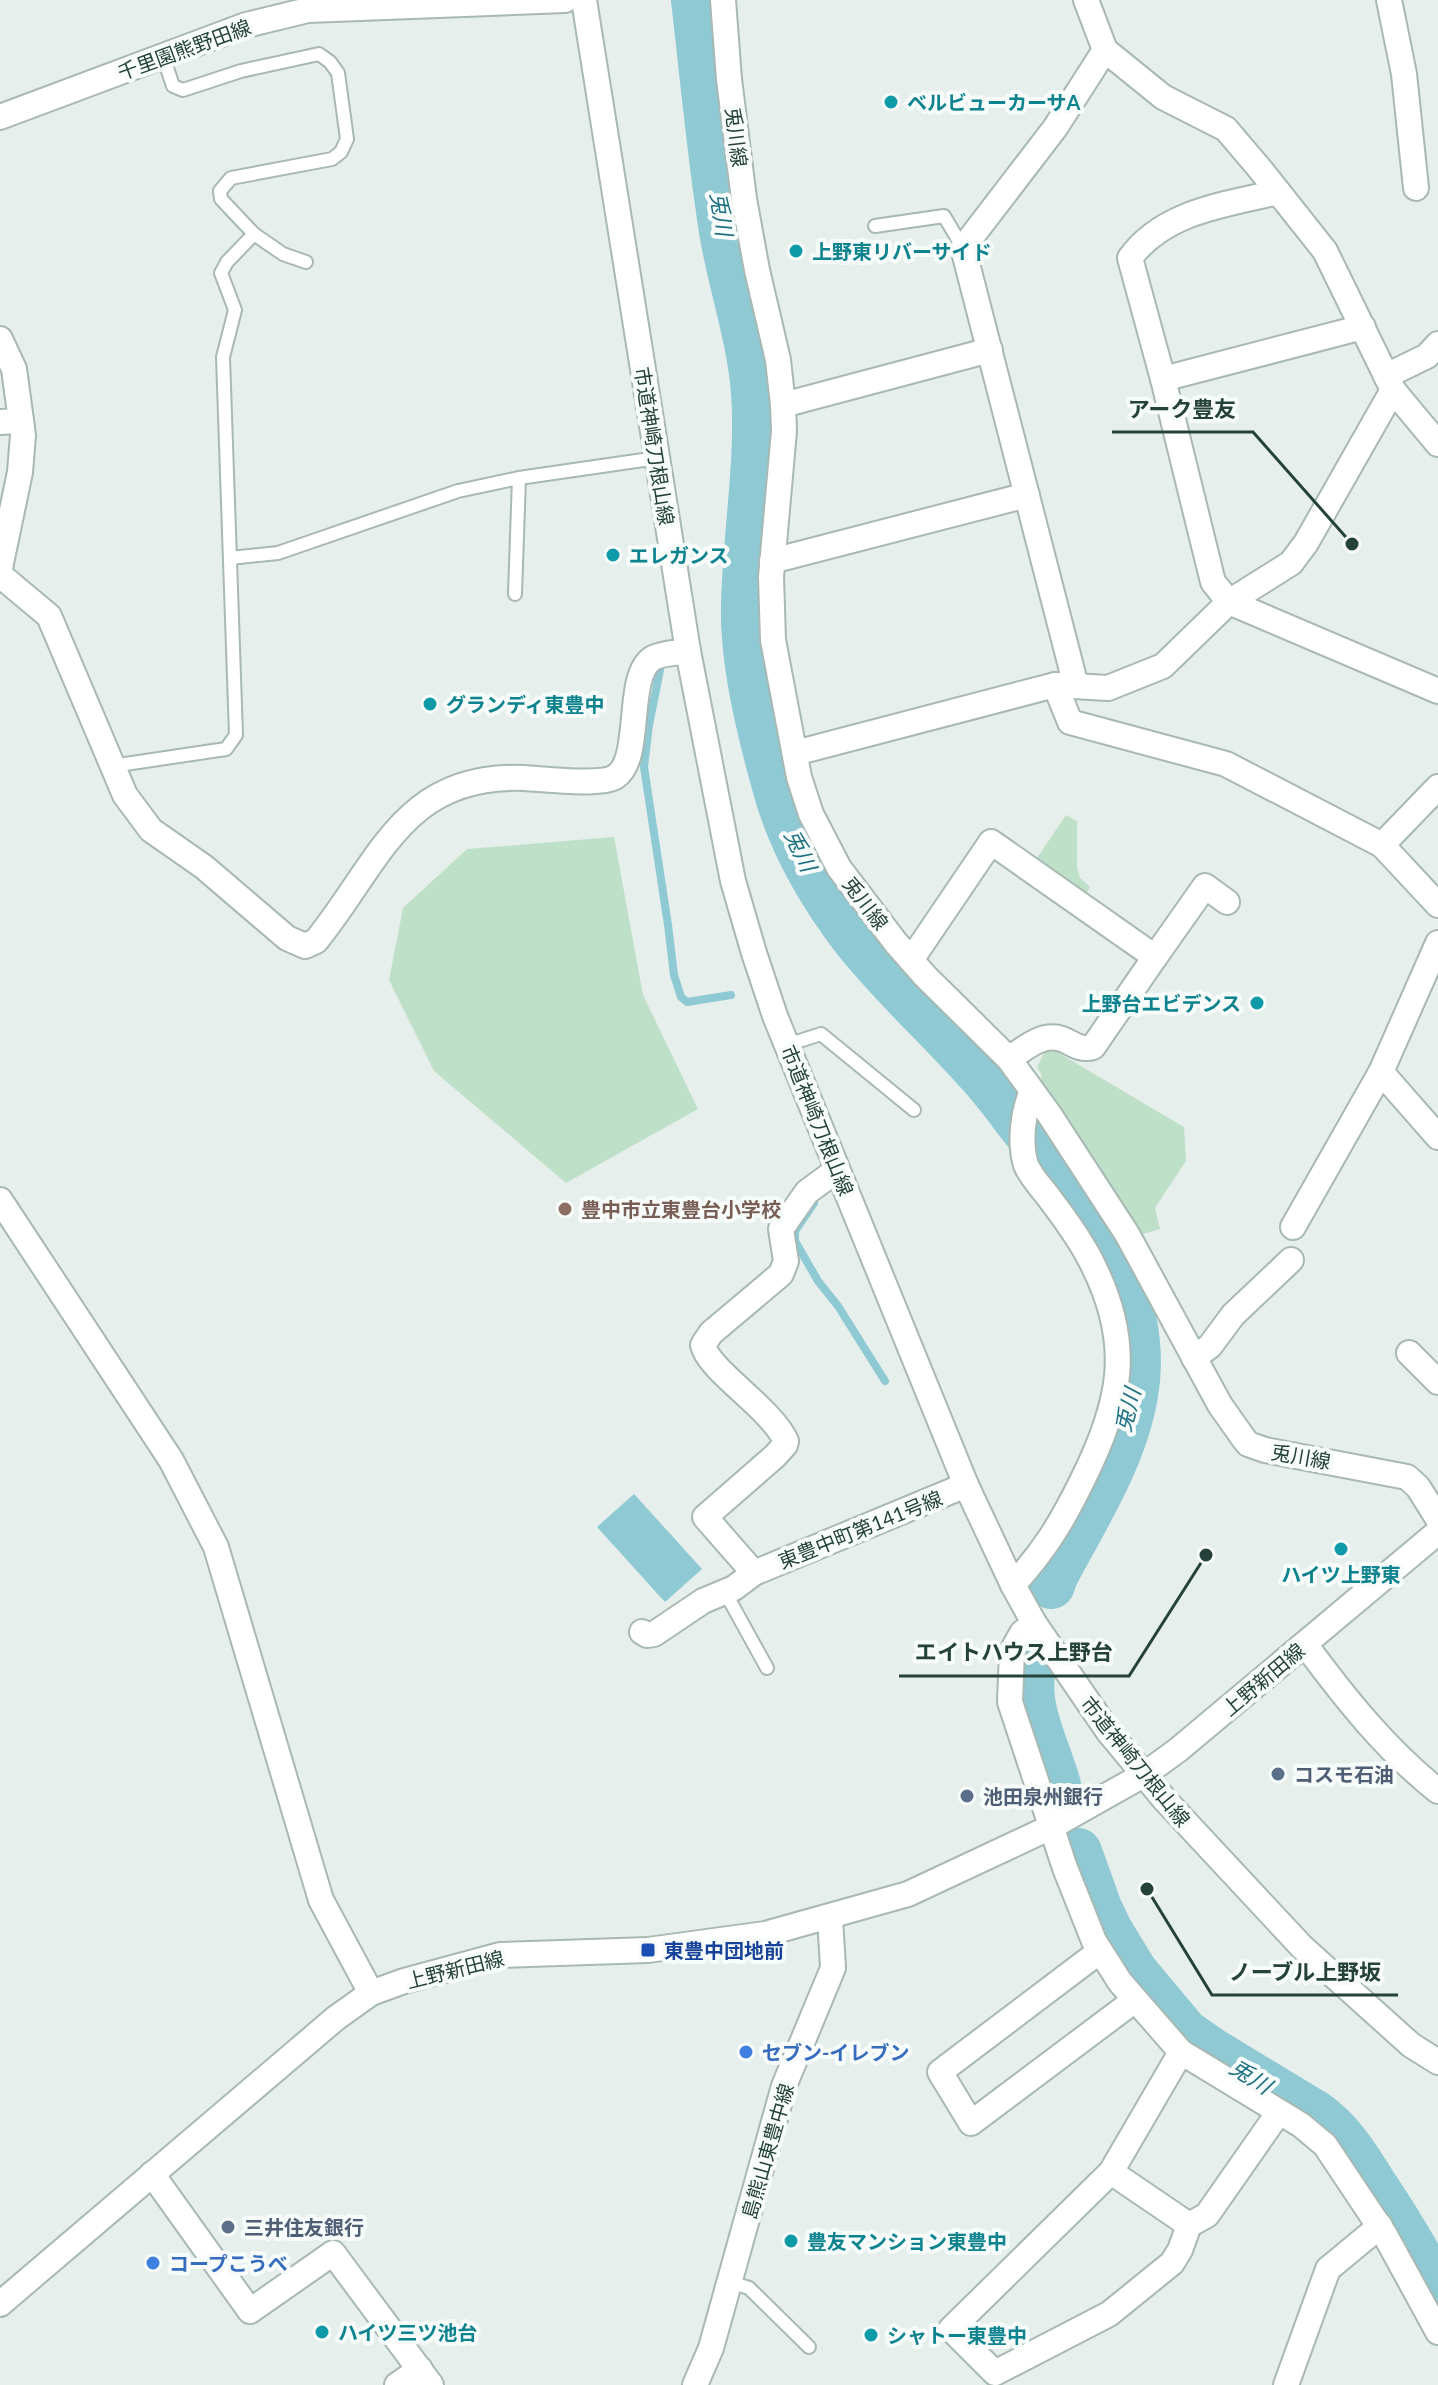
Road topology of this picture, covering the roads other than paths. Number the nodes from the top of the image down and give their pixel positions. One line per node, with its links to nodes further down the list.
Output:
1 (565, 0): 7 (street, 千里園熊野田線)
2 (584, 0): 24 (street, 市道神崎刀根山線)
3 (723, 0): 21 (street, 兎川線)
4 (1086, 0): 6 (street)
5 (1389, 0): 9 (street)
6 (1105, 50): 10 (street); 13 (street)
7 (163, 56): 8 (street, 千里園熊野田線); 12 (lane)
8 (0, 117)
9 (1416, 188)
10 (1278, 192): 15 (street); 19 (street)
11 (875, 226): 13 (lane)
12 (254, 234): 14 (lane); 27 (lane)
13 (963, 248): 18 (street)
14 (306, 262)
15 (1363, 327): 19 (street); 20 (street)
16 (0, 339): 22 (street)
17 (1438, 344): 20 (street)
18 (990, 350): 21 (street); 26 (street)
19 (1163, 379): 32 (street)
20 (1390, 383): 23 (street); 32 (street)
21 (783, 405): 28 (street, 兎川線)
22 (10, 421): 29 (street)
23 (1438, 444)
24 (657, 458): 25 (lane); 33 (street, 市道神崎刀根山線)
25 (519, 478): 27 (lane); 31 (lane)
26 (1027, 495): 28 (street); 34 (street)
27 (230, 558): 39 (lane)
28 (772, 561): 38 (street, 兎川線)
29 (0, 568)
30 (0, 575): 39 (street)
31 (515, 594)
32 (1229, 602): 35 (street); 36 (street)
33 (688, 651): 39 (street); 47 (street, 市道神崎刀根山線)
34 (1066, 686): 36 (street); 37 (street); 38 (street)
35 (1437, 687)
36 (1108, 688): 37 (street)
37 (1113, 734): 41 (street)
38 (795, 753): 46 (street, 兎川線)
39 (112, 766)
40 (1438, 787): 41 (street)
41 (1382, 845): 43 (street)
42 (1227, 902): 45 (street)
43 (1438, 905)
44 (1438, 943): 49 (street)
45 (1155, 957): 46 (street); 48 (street)
46 (911, 960): 48 (street, 兎川線)
47 (787, 1045): 51 (lane); 53 (street, 市道神崎刀根山線)
48 (1009, 1059): 50 (street, 兎川線)
49 (1381, 1072): 52 (street); 55 (street)
50 (1032, 1091): 58 (street, 兎川線); 64 (street)
51 (914, 1110)
52 (1438, 1137)
53 (837, 1170): 60 (street, 市道神崎刀根山線); 63 (street)
54 (0, 1200): 75 (street)
55 (1293, 1227)
56 (1291, 1260): 58 (street)
57 (1409, 1353): 59 (street)
58 (1194, 1358): 61 (street, 兎川線)
59 (1438, 1382)
60 (966, 1485): 63 (street, 東豊中町第141号線); 64 (street, 市道神崎刀根山線)
61 (1438, 1519)
62 (1438, 1532): 68 (street, 上野新田線)
63 (754, 1573): 65 (street, 東豊中町第141号線)
64 (1013, 1585): 66 (street, 市道神崎刀根山線)
65 (725, 1592): 67 (street, 東豊中町第141号線); 69 (lane)
66 (1034, 1623): 70 (street, 市道神崎刀根山線); 72 (street)
67 (642, 1632)
68 (1305, 1644): 70 (street, 上野新田線); 71 (street)
69 (767, 1668)
70 (1145, 1774): 72 (street, 上野新田線); 78 (street, 市道神崎刀根山線)
71 (1438, 1791)
72 (1051, 1827): 73 (street, 上野新田線); 74 (street)
73 (830, 1918): 75 (street, 上野新田線); 84 (street, 島熊山東豊中線)
74 (1100, 1951): 76 (street); 76 (street)
75 (371, 1993): 81 (street, 上野新田線)
76 (1135, 2000): 77 (street)
77 (1181, 2052): 79 (street); 80 (street)
78 (1438, 2062)
79 (1279, 2112): 82 (street); 83 (street)
80 (1111, 2172): 82 (street); 82 (street)
81 (152, 2174): 85 (street, 上野新田線); 88 (street)
82 (1189, 2225)
83 (1380, 2226): 86 (street); 91 (street)
84 (730, 2282): 87 (lane); 90 (street, 島熊山東豊中線)
85 (0, 2304)
86 (1438, 2332)
87 (809, 2347)
88 (426, 2377): 89 (street)
89 (397, 2385)
90 (695, 2385)
91 (1286, 2385)

